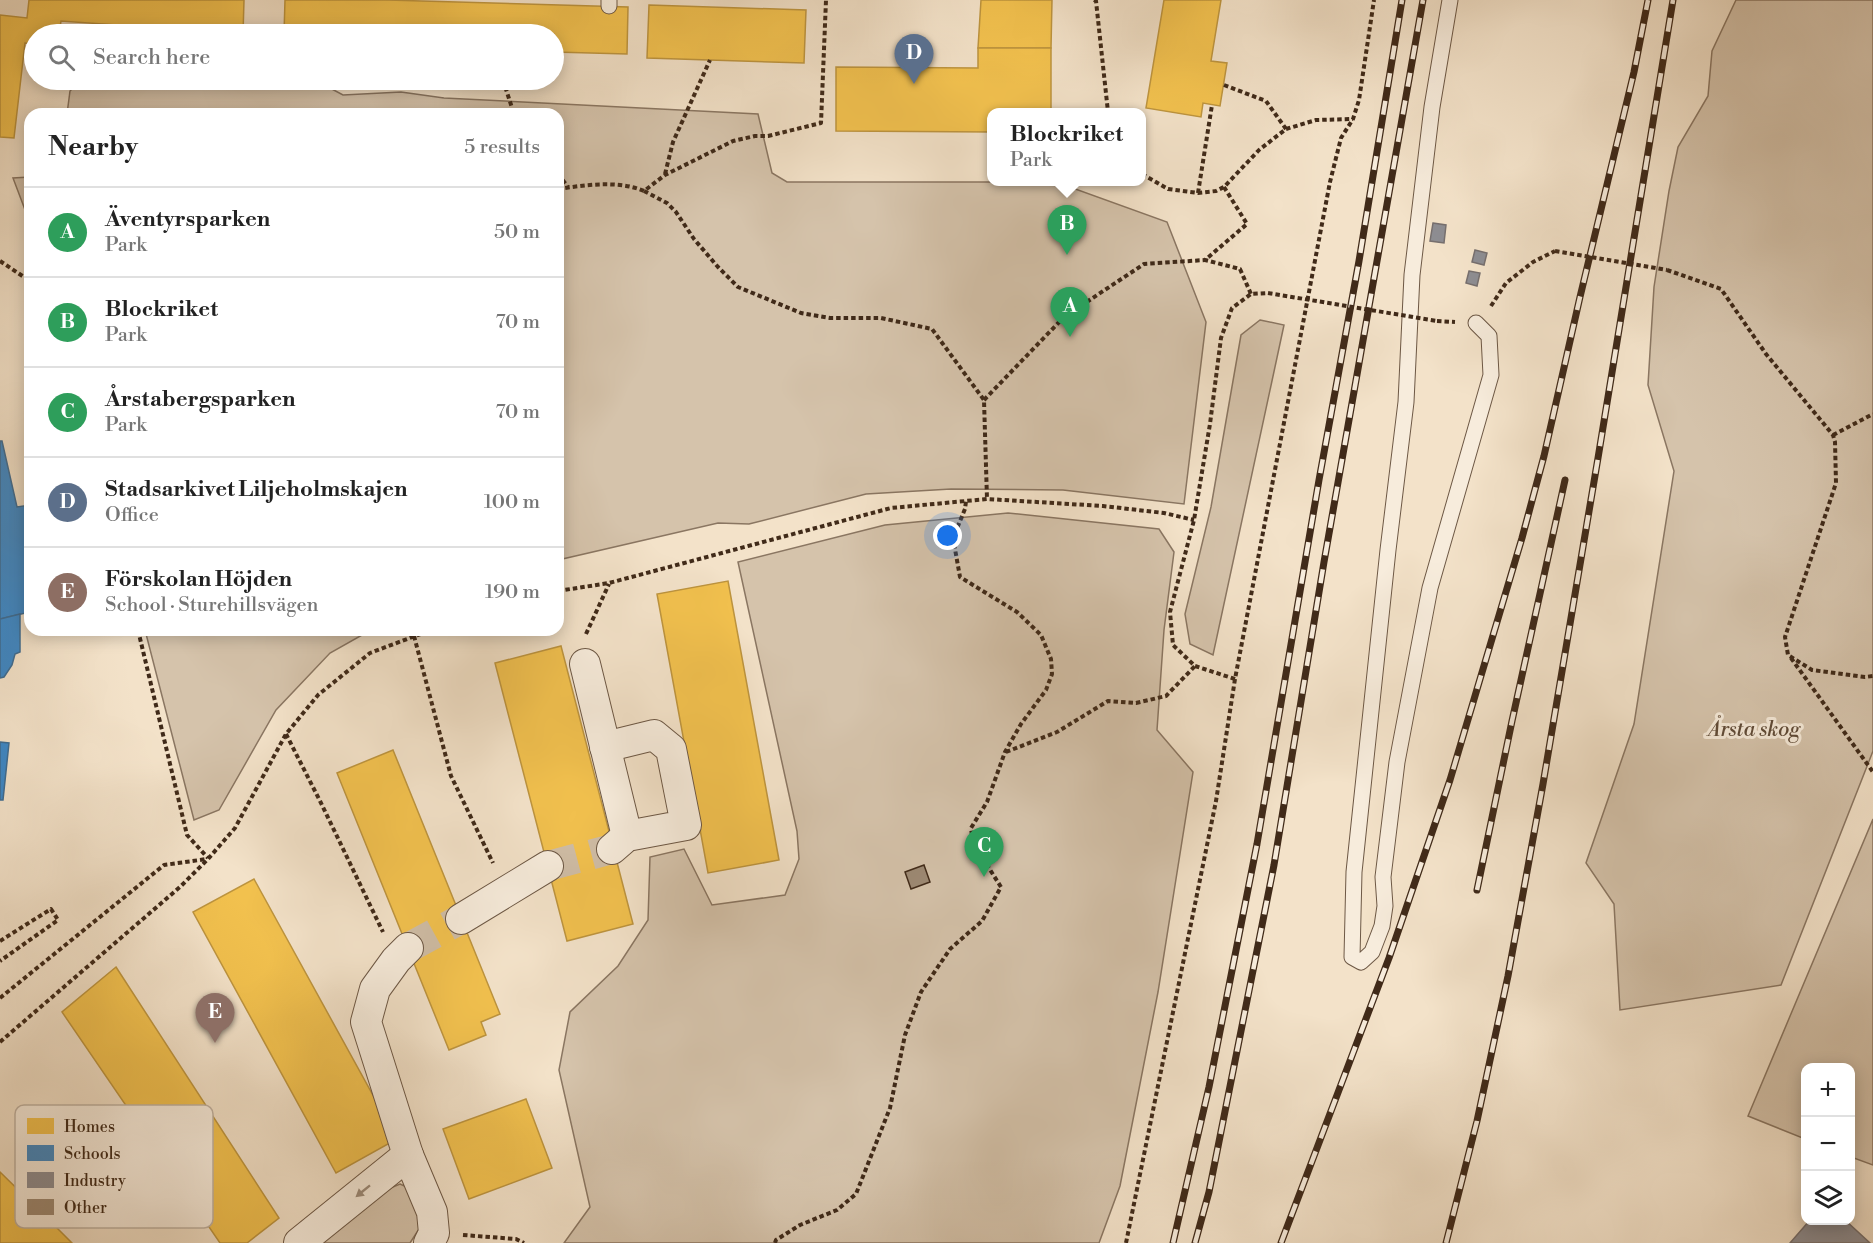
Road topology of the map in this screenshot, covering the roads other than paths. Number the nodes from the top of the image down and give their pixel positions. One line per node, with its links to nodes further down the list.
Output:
1 (1450, 0): 2 (lane)
2 (1476, 323)
3 (585, 664): 4 (street)
4 (605, 747): 4 (street)
5 (548, 866): 6 (street)
6 (461, 919)
7 (402, 954): 8 (street)
8 (408, 1155): 9 (street, one-way to 9); 10 (street)
9 (299, 1243)
10 (429, 1243)

